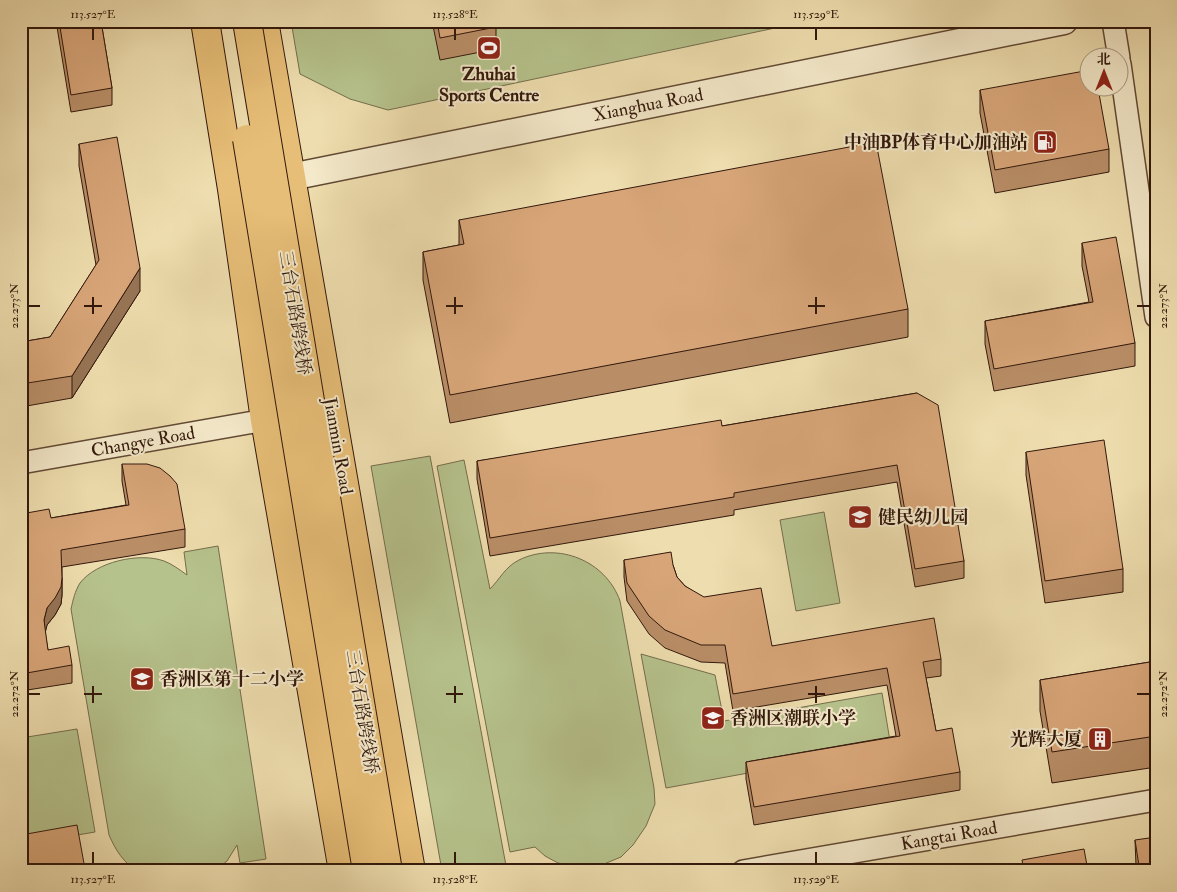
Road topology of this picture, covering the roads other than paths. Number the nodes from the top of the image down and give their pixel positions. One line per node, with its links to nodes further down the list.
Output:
1 (205, 21): 12 (main road)
2 (228, 21): 19 (main road, 三台石路跨线桥, bridge)
3 (247, 21): 20 (main road, 三台石路跨线桥, bridge)
4 (264, 21): 9 (main road, Jianmin Road)
5 (1064, 21): 10 (street, Xianghua Road)
6 (1113, 21): 7 (street)
7 (1117, 48)
8 (1125, 98): 14 (street)
9 (282, 126): 10 (street); 11 (main road, Jianmin Road)
10 (350, 165): 11 (street, Xianghua Road); 13 (street)
11 (291, 176): 12 (street, Xianghua Road); 13 (main road, Jianmin Road)
12 (232, 189): 15 (main road)
13 (299, 226): 21 (main road, Jianmin Road)
14 (1156, 317)
15 (265, 420): 16 (street, Changye Road); 18 (main road)
16 (21, 463)
17 (1156, 800): 22 (street, Kangtai Road)
18 (343, 871)
19 (366, 871)
20 (388, 871)
21 (411, 871)
22 (743, 871)

